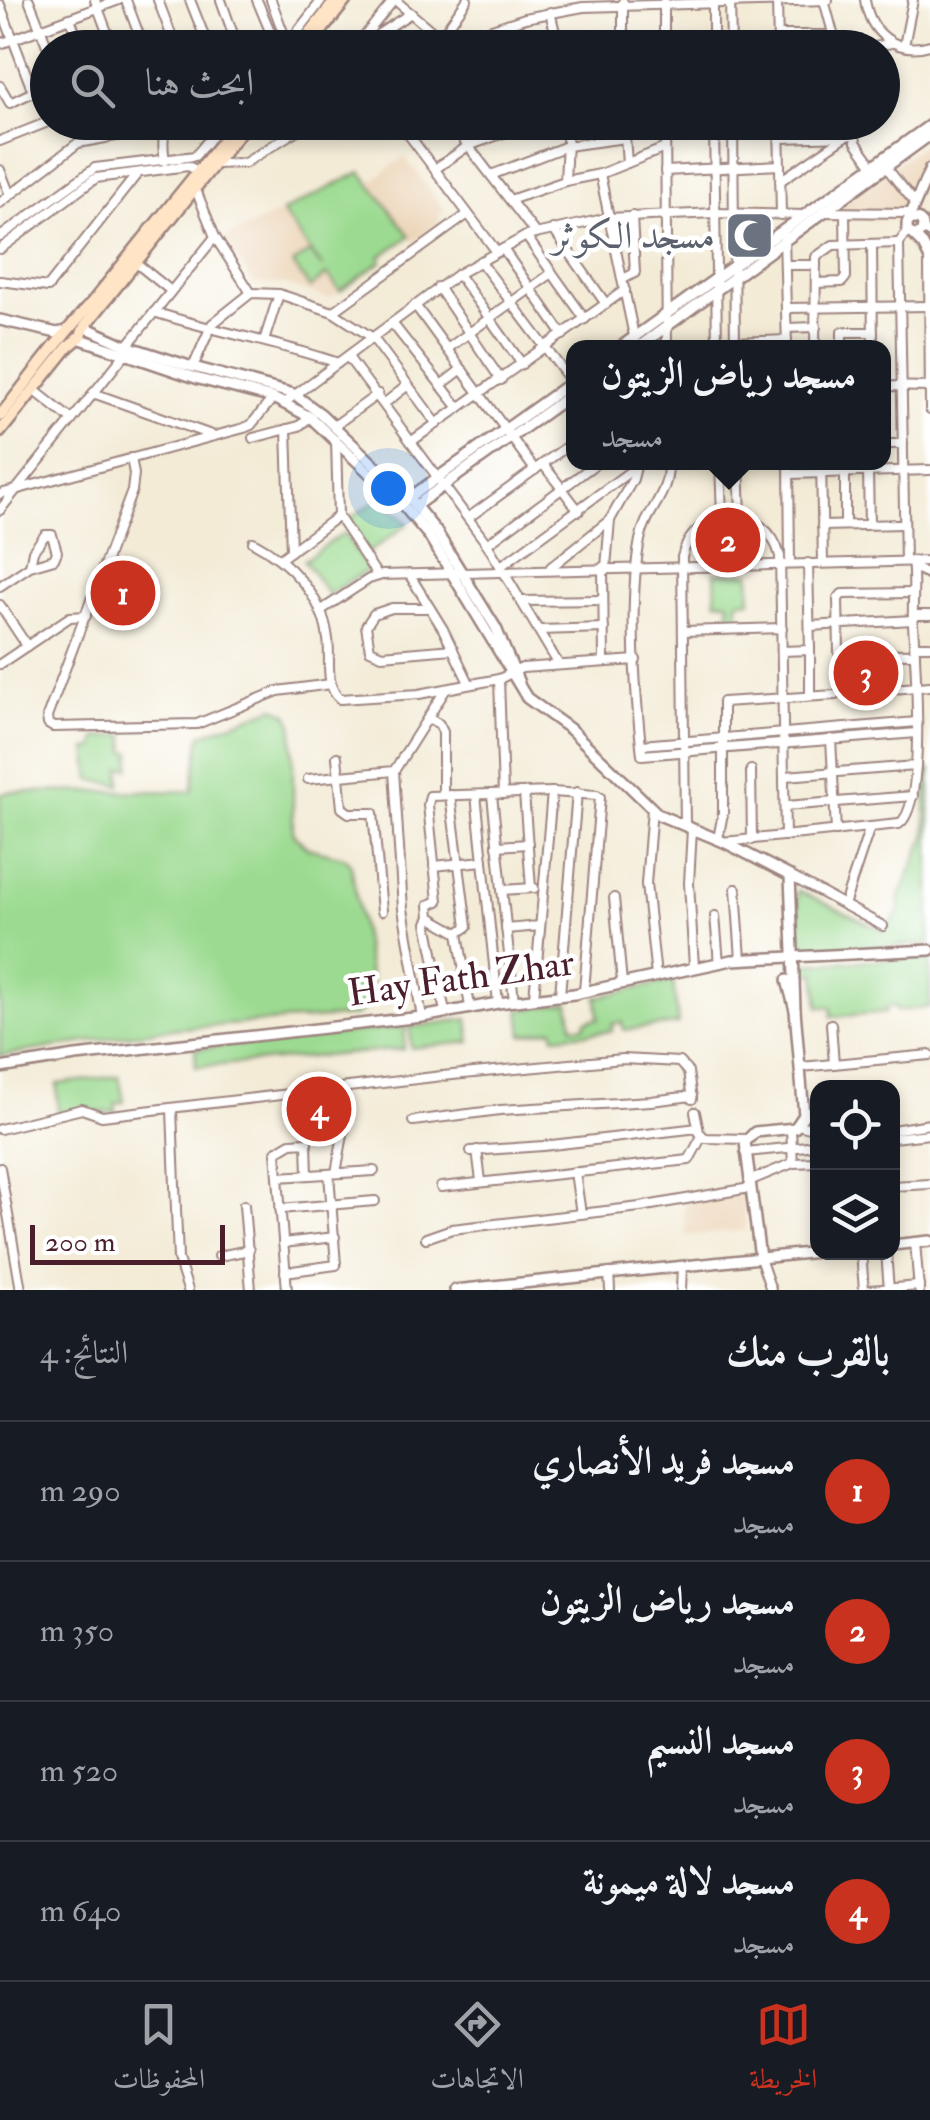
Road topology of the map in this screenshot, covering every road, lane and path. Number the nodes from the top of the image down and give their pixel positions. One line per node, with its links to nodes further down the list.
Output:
1 (123, 0): 23 (street); 30 (street)
2 (158, 0): 31 (street)
3 (190, 0): 32 (street)
4 (221, 0): 33 (street)
5 (256, 0): 34 (street)
6 (271, 0): 35 (street)
7 (322, 0): 36 (street)
8 (336, 0): 37 (main road)
9 (346, 0): 38 (main road)
10 (394, 0): 25 (street); 39 (street)
11 (467, 0): 42 (street)
12 (826, 0): 18 (street); 50 (street)
13 (864, 0): 51 (street)
14 (913, 0): 57 (street)
15 (32, 1): 27 (street)
16 (713, 1): 17 (street); 20 (street); 47 (street)
17 (730, 1): 18 (street); 48 (street)
18 (776, 1): 49 (street)
19 (623, 2): 20 (street); 21 (street); 45 (street)
20 (664, 2): 46 (street)
21 (582, 3): 24 (street)
22 (0, 4): 53 (street)
23 (96, 4): 26 (street); 29 (street)
24 (550, 12): 43 (street); 44 (street)
25 (411, 13): 40 (street); 41 (street)
26 (70, 18): 27 (street); 28 (street)
27 (40, 29)
28 (74, 30)
29 (106, 30)
30 (136, 30)
31 (170, 30)
32 (202, 30)
33 (232, 30)
34 (269, 30)
35 (283, 30)
36 (302, 30)
37 (307, 30)
38 (322, 30)
39 (370, 30)
40 (384, 30)
41 (430, 30)
42 (443, 30)
43 (482, 30)
44 (554, 30)
45 (623, 30)
46 (664, 30)
47 (714, 30)
48 (731, 30)
49 (778, 30)
50 (832, 30)
51 (876, 30)
52 (30, 33): 53 (street)
53 (12, 40): 54 (street); 60 (street)
54 (0, 44)
55 (900, 45): 57 (street)
56 (930, 45): 58 (street)
57 (904, 46): 58 (street)
58 (920, 48): 59 (street)
59 (930, 55)
60 (30, 85)
61 (0, 86): 62 (street)
62 (30, 93)
63 (930, 125): 92 (street)
64 (30, 129): 84 (street)
65 (930, 135): 94 (street)
66 (97, 140): 107 (street)
67 (167, 140): 88 (street)
68 (209, 140): 88 (street)
69 (223, 140): 100 (main road)
70 (233, 140): 90 (main road)
71 (281, 140): 90 (street)
72 (413, 140): 95 (street)
73 (464, 140): 85 (street)
74 (484, 140): 85 (street)
75 (567, 140): 86 (street)
76 (610, 140): 86 (street)
77 (624, 140): 89 (street)
78 (664, 140): 87 (street)
79 (714, 140): 96 (street)
80 (733, 140): 93 (street)
81 (780, 140): 91 (street)
82 (843, 140): 105 (street)
83 (855, 140): 92 (street)
84 (0, 141)
85 (468, 146): 95 (street); 103 (street)
86 (567, 146): 103 (street); 104 (street)
87 (664, 148): 89 (street); 99 (street)
88 (165, 161): 124 (street)
89 (626, 163): 102 (street)
90 (214, 164): 106 (main road)
91 (780, 165): 93 (street); 105 (street)
92 (873, 166): 117 (street)
93 (734, 167): 96 (street); 115 (street)
94 (886, 167): 110 (street); 120 (street)
95 (435, 169): 112 (street)
96 (714, 169): 99 (street); 114 (street)
97 (930, 169): 120 (street)
98 (0, 170): 107 (street)
99 (665, 170): 113 (street)
100 (198, 171): 101 (street); 170 (main road)
101 (137, 174): 129 (street); 141 (street)
102 (600, 174): 104 (street); 119 (street)
103 (491, 176): 108 (street)
104 (565, 181): 108 (street)
105 (780, 181): 116 (street)
106 (193, 190): 125 (street); 133 (main road)
107 (10, 195): 109 (street)
108 (510, 200): 122 (street)
109 (0, 203)
110 (824, 212): 111 (street); 123 (street)
111 (845, 213): 120 (street); 127 (street)
112 (468, 214): 130 (street); 160 (street)
113 (665, 214): 114 (street); 118 (street); 161 (street)
114 (715, 214): 115 (street); 139 (street)
115 (735, 214): 116 (street); 136 (street)
116 (781, 215): 117 (street)
117 (805, 215): 123 (street)
118 (632, 216): 119 (street); 140 (street)
119 (608, 218): 121 (street); 140 (street)
120 (916, 222): 126 (street); 131 (street)
121 (552, 229): 122 (street); 151 (street)
122 (531, 235): 130 (street); 137 (street)
123 (784, 236): 135 (street); 136 (street)
124 (0, 237)
125 (215, 237): 147 (street); 148 (street)
126 (899, 243): 128 (street); 153 (street)
127 (846, 244): 128 (street); 134 (street); 142 (street)
128 (872, 244): 158 (street)
129 (0, 249)
130 (500, 250): 132 (street); 144 (street)
131 (929, 258): 154 (street)
132 (480, 260): 138 (street); 150 (street)
133 (135, 262): 147 (street); 170 (main road)
134 (816, 265): 135 (street); 142 (street)
135 (786, 266): 155 (street)
136 (734, 272): 139 (street); 146 (street); 181 (street)
137 (552, 273): 144 (street); 163 (street)
138 (458, 274): 143 (street); 162 (street)
139 (717, 278): 146 (street); 161 (street)
140 (623, 279): 145 (street)
141 (0, 281)
142 (816, 282): 156 (street)
143 (438, 288): 152 (street); 171 (street)
144 (531, 288): 150 (street); 174 (street)
145 (625, 290): 151 (street); 176 (street)
146 (716, 290): 166 (street); 180 (street)
147 (171, 291): 159 (street)
148 (251, 293): 149 (street); 169 (street)
149 (279, 294): 160 (street); 186 (street)
150 (510, 303): 162 (street); 188 (street)
151 (606, 304): 163 (street)
152 (415, 305): 165 (street); 187 (street)
153 (900, 306): 154 (street); 158 (street); 200 (street)
154 (929, 306): 191 (street)
155 (788, 308): 156 (street); 168 (street)
156 (817, 308): 157 (street); 167 (street)
157 (842, 308): 158 (street); 172 (street)
158 (872, 308): 173 (street)
159 (154, 312): 169 (street); 189 (street)
160 (333, 312): 175 (street)
161 (666, 313): 166 (street); 177 (street)
162 (490, 318): 171 (street); 193 (street)
163 (585, 319): 174 (street)
164 (0, 320): 170 (street)
165 (392, 323): 175 (street); 198 (street)
166 (667, 325): 178 (street); 179 (street)
167 (816, 327): 168 (street); 183 (street)
168 (787, 328): 182 (street)
169 (207, 330): 186 (street); 194 (street)
170 (76, 331): 189 (street); 203 (main road); 214 (main road)
171 (470, 332): 187 (street); 197 (street)
172 (842, 332): 173 (street); 184 (street)
173 (873, 332): 185 (street)
174 (563, 334): 188 (street)
175 (373, 338): 190 (street); 202 (street)
176 (635, 340)
177 (640, 340)
178 (643, 340)
179 (666, 340)
180 (717, 340)
181 (735, 340)
182 (787, 340)
183 (815, 340)
184 (842, 340)
185 (873, 340)
186 (264, 341): 192 (street)
187 (447, 349): 195 (street)
188 (544, 349): 193 (street); 196 (street)
189 (126, 350): 194 (street); 205 (street); 209 (street)
190 (348, 356): 192 (street); 207 (street)
191 (930, 357): 201 (street)
192 (338, 364): 206 (street)
193 (522, 364): 197 (street)
194 (193, 368): 206 (street)
195 (462, 369): 198 (street); 208 (street)
196 (566, 376)
197 (501, 380): 208 (street)
198 (438, 382): 202 (street); 212 (street)
199 (891, 386): 200 (street)
200 (901, 386): 201 (street); 227 (street)
201 (929, 387): 213 (street)
202 (411, 389): 211 (street); 217 (street)
203 (34, 390): 216 (street); 220 (main road)
204 (566, 390): 221 (street)
205 (93, 393): 216 (street); 222 (street)
206 (294, 394): 210 (street); 218 (street)
207 (378, 394): 211 (street); 218 (street)
208 (480, 394): 212 (street); 221 (street)
209 (273, 398): 210 (street); 222 (street)
210 (284, 402): 215 (street)
211 (384, 403): 225 (street)
212 (458, 408): 217 (street)
213 (930, 410)
214 (0, 416)
215 (310, 417): 219 (street); 224 (street)
216 (72, 420): 248 (street)
217 (437, 424): 225 (street)
218 (334, 426): 250 (street)
219 (287, 429): 223 (street); 264 (street)
220 (0, 432)
221 (508, 433): 230 (street); 246 (street)
222 (214, 436): 229 (street)
223 (252, 438)
224 (336, 440): 250 (street); 253 (street)
225 (412, 441): 246 (street)
226 (891, 444): 227 (street)
227 (903, 444): 241 (street)
228 (566, 447): 230 (street)
229 (131, 458): 248 (street); 289 (street)
230 (539, 467): 247 (street); 256 (street)
231 (587, 470): 247 (street)
232 (630, 470): 252 (street)
233 (635, 470): 257 (street)
234 (667, 470): 274 (street)
235 (720, 470): 254 (street)
236 (739, 470): 255 (street)
237 (790, 470): 245 (street)
238 (811, 470): 245 (street)
239 (821, 470): 261 (street)
240 (833, 470): 244 (street)
241 (903, 470): 242 (street); 243 (street); 258 (street)
242 (930, 470)
243 (868, 471): 244 (street); 260 (street)
244 (845, 472): 259 (street)
245 (790, 474): 268 (street)
246 (441, 481): 250 (street); 256 (street)
247 (562, 489): 252 (street); 263 (street)
248 (16, 490): 249 (street); 251 (street)
249 (0, 494)
250 (409, 504): 277 (street)
251 (0, 510)
252 (579, 511): 275 (street)
253 (338, 516): 264 (street); 279 (street)
254 (722, 516): 255 (street); 271 (street)
255 (740, 516): 268 (street)
256 (468, 518): 263 (street)
257 (610, 520): 273 (street); 276 (street)
258 (904, 524): 260 (street); 270 (street)
259 (845, 525): 260 (street); 261 (street)
260 (868, 525)
261 (822, 526): 267 (street)
262 (253, 542): 265 (street)
263 (487, 544): 275 (street)
264 (291, 551): 265 (street)
265 (280, 559): 287 (street)
266 (930, 561): 270 (street)
267 (823, 562): 269 (street); 270 (street)
268 (786, 563): 269 (street); 271 (street); 294 (street)
269 (808, 563): 292 (street)
270 (910, 563): 280 (street); 282 (street)
271 (682, 565): 274 (street); 296 (street)
272 (30, 566): 281 (street)
273 (604, 567): 274 (street); 276 (street); 283 (street)
274 (636, 567): 303 (street)
275 (502, 568): 276 (street); 277 (street); 284 (street)
276 (549, 568)
277 (457, 571): 278 (street); 307 (street)
278 (409, 574): 279 (street); 286 (street)
279 (377, 575): 287 (street)
280 (930, 575)
281 (0, 586)
282 (913, 593): 290 (street); 291 (street)
283 (603, 600): 284 (street); 293 (street)
284 (522, 602): 295 (street)
285 (0, 605): 297 (street)
286 (427, 608): 299 (street); 299 (street)
287 (320, 611): 309 (street)
288 (930, 615): 290 (street)
289 (86, 616): 297 (street); 309 (street)
290 (913, 617): 291 (street); 301 (street)
291 (838, 624): 292 (street); 301 (street)
292 (810, 626): 300 (street)
293 (604, 628): 295 (street); 304 (street)
294 (782, 628): 296 (street); 302 (street)
295 (540, 630): 306 (street)
296 (682, 631): 323 (street)
297 (27, 646): 305 (street)
298 (930, 646): 301 (street)
299 (453, 649): 310 (street)
300 (810, 650): 302 (street); 316 (street)
301 (915, 650): 312 (street)
302 (782, 651): 317 (street)
303 (636, 660): 304 (street); 326 (street)
304 (604, 662): 306 (street)
305 (0, 664)
306 (559, 665): 307 (street)
307 (512, 671): 308 (street); 347 (street)
308 (499, 679): 310 (street); 340 (street)
309 (331, 684): 313 (street)
310 (469, 684): 313 (street)
311 (930, 686): 312 (street)
312 (916, 688): 314 (street); 319 (street)
313 (446, 690): 318 (street)
314 (879, 690)
315 (836, 695): 316 (street)
316 (810, 696): 317 (street)
317 (783, 697): 321 (street); 324 (street)
318 (428, 718): 332 (street); 341 (street)
319 (917, 722): 320 (street); 322 (street)
320 (917, 733): 322 (street); 330 (street)
321 (784, 734): 322 (street); 324 (street); 325 (street)
322 (831, 735): 325 (street); 333 (street)
323 (684, 741): 324 (street); 326 (street); 327 (street)
324 (722, 744): 325 (street); 327 (street); 355 (street)
325 (784, 744): 334 (street)
326 (641, 745): 327 (street)
327 (684, 752): 350 (street)
328 (930, 753): 330 (street)
329 (337, 757): 335 (street)
330 (916, 762): 333 (street); 344 (street)
331 (751, 770): 354 (street)
332 (394, 771): 335 (street); 348 (street)
333 (833, 772): 334 (street); 345 (street)
334 (785, 776): 346 (street)
335 (340, 778): 336 (street); 349 (street)
336 (308, 779)
337 (552, 792): 338 (street); 339 (street); 364 (street)
338 (576, 792): 386 (street); 387 (street)
339 (524, 793): 340 (street); 356 (street)
340 (503, 794): 343 (street)
341 (447, 795): 342 (street); 360 (street); 362 (street)
342 (476, 795): 343 (street); 359 (street)
343 (492, 795): 357 (street)
344 (912, 796): 345 (street); 351 (street)
345 (834, 800): 346 (street); 352 (street)
346 (785, 806): 353 (street)
347 (652, 808): 350 (street); 384 (street)
348 (397, 810): 349 (street); 358 (street)
349 (373, 813): 361 (street)
350 (689, 827): 355 (street); 383 (street)
351 (870, 828): 352 (street); 371 (street)
352 (836, 832): 353 (street)
353 (786, 836): 354 (street)
354 (752, 840): 355 (street)
355 (721, 841): 363 (street)
356 (528, 844): 357 (street); 365 (street)
357 (497, 846): 367 (street)
358 (401, 861): 361 (street); 369 (street)
359 (483, 861): 360 (street); 390 (street)
360 (459, 863): 362 (street); 378 (street)
361 (378, 864): 368 (street)
362 (434, 866): 374 (street)
363 (790, 876): 371 (street); 380 (street)
364 (544, 887): 365 (street); 375 (street)
365 (531, 888): 367 (street)
366 (736, 889): 381 (street)
367 (502, 890): 377 (street)
368 (380, 895): 369 (street); 372 (street)
369 (404, 897): 393 (street)
370 (614, 898): 385 (street)
371 (844, 905): 376 (street)
372 (382, 911)
373 (715, 916): 382 (street)
374 (428, 920): 378 (street); 392 (street)
375 (540, 926): 377 (street); 388 (street)
376 (883, 926)
377 (506, 929): 389 (street)
378 (458, 933): 391 (street)
379 (930, 950): 380 (street, Hay Fath Zhar)
380 (790, 958): 381 (street, Hay Fath Zhar); 397 (street)
381 (741, 959): 382 (street, Hay Fath Zhar)
382 (719, 963): 383 (street, Hay Fath Zhar)
383 (694, 967): 384 (street, Hay Fath Zhar)
384 (656, 976): 385 (street, Hay Fath Zhar)
385 (622, 983): 386 (street, Hay Fath Zhar)
386 (584, 991): 387 (street, Hay Fath Zhar)
387 (560, 996): 388 (street, Hay Fath Zhar)
388 (534, 998): 389 (street, Hay Fath Zhar)
389 (514, 1001): 390 (street, Hay Fath Zhar)
390 (498, 1002): 391 (street, Hay Fath Zhar)
391 (470, 1007): 392 (street, Hay Fath Zhar)
392 (444, 1012): 393 (street, Hay Fath Zhar)
393 (422, 1017): 398 (street, Hay Fath Zhar)
394 (831, 1024): 396 (street)
395 (930, 1055): 396 (street)
396 (834, 1064): 397 (street)
397 (801, 1067): 403 (street)
398 (0, 1068)
399 (172, 1110): 401 (street); 404 (street); 455 (street)
400 (694, 1112): 408 (street)
401 (413, 1121)
402 (930, 1124): 407 (street)
403 (794, 1128): 406 (street); 411 (street); 413 (street)
404 (0, 1129)
405 (344, 1129): 420 (street)
406 (810, 1129)
407 (900, 1129)
408 (700, 1132): 411 (street); 419 (street); 423 (street)
409 (930, 1134): 410 (street)
410 (900, 1137)
411 (746, 1139): 414 (street)
412 (810, 1145): 413 (street)
413 (792, 1148): 414 (street); 416 (street)
414 (745, 1152): 424 (street)
415 (810, 1162): 416 (street)
416 (793, 1163): 424 (street)
417 (0, 1168): 439 (street)
418 (374, 1171): 420 (street)
419 (575, 1172): 423 (street); 432 (street)
420 (333, 1174): 421 (street); 430 (street)
421 (308, 1175): 422 (street); 422 (street)
422 (278, 1177): 431 (street)
423 (481, 1181): 427 (street)
424 (750, 1184): 432 (street); 444 (street)
425 (930, 1184): 426 (street)
426 (900, 1186)
427 (441, 1187)
428 (375, 1202): 430 (street)
429 (244, 1205): 441 (street)
430 (332, 1205): 431 (street); 433 (street)
431 (280, 1209): 437 (street)
432 (581, 1214): 434 (street)
433 (336, 1238): 437 (street); 448 (street)
434 (426, 1238)
435 (930, 1241): 436 (street)
436 (915, 1242): 438 (street); 451 (street)
437 (283, 1243): 448 (street)
438 (900, 1243)
439 (14, 1244): 440 (street); 454 (street)
440 (0, 1246)
441 (249, 1250): 443 (street); 456 (street)
442 (810, 1253): 444 (street)
443 (219, 1256)
444 (760, 1258): 447 (street); 461 (street)
445 (862, 1260): 462 (street)
446 (887, 1260): 453 (street)
447 (682, 1266): 449 (street); 460 (street)
448 (285, 1272): 457 (street)
449 (609, 1273): 450 (street); 459 (street)
450 (555, 1285): 452 (street)
451 (919, 1288): 453 (street)
452 (474, 1289): 458 (street)
453 (889, 1289): 462 (street)
454 (20, 1290)
455 (188, 1290)
456 (251, 1290)
457 (286, 1290)
458 (455, 1290)
459 (610, 1290)
460 (681, 1290)
461 (771, 1290)
462 (867, 1290)

